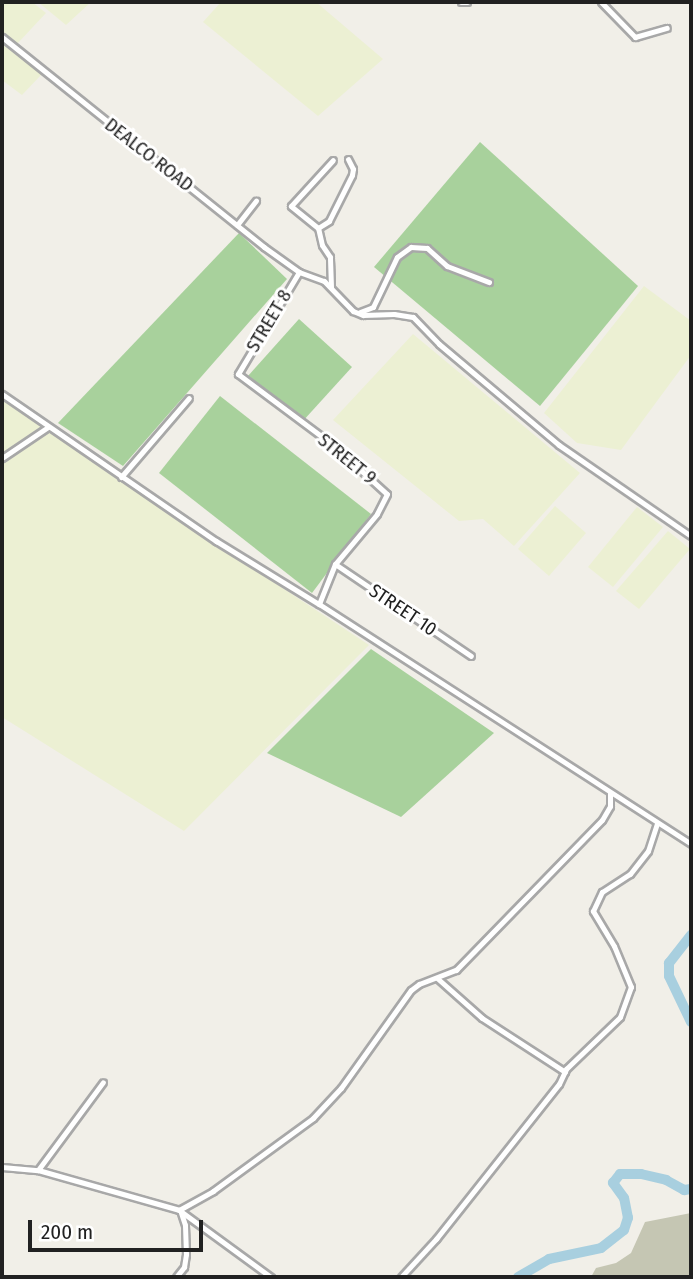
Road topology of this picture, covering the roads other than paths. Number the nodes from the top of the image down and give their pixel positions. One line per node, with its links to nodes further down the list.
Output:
1 (461, 2): 2 (street)
2 (467, 2)
3 (601, 2): 4 (street)
4 (667, 28)
5 (2, 37): 9 (street, DEALCO ROAD)
6 (348, 159): 10 (street)
7 (333, 160): 10 (street)
8 (256, 201): 9 (street)
9 (237, 225): 11 (street, DEALCO ROAD)
10 (318, 228): 13 (street)
11 (299, 272): 13 (street); 15 (street, STREET 8)
12 (489, 282): 14 (street)
13 (332, 288): 14 (street)
14 (353, 311): 21 (street)
15 (238, 371): 22 (street, STREET 9)
16 (2, 394): 18 (street)
17 (189, 398): 20 (street)
18 (48, 427): 19 (street); 20 (street)
19 (2, 458)
20 (121, 477): 23 (street)
21 (691, 537)
22 (335, 564): 23 (street); 24 (street, STREET 10)
23 (319, 604): 25 (street)
24 (471, 656)
25 (610, 793): 26 (street); 28 (street)
26 (657, 823): 27 (street); 29 (street)
27 (691, 844)
28 (437, 978): 29 (street); 33 (street)
29 (565, 1072): 36 (street)
30 (103, 1082): 32 (street)
31 (2, 1167): 32 (street)
32 (38, 1170): 33 (street)
33 (179, 1210): 34 (street); 35 (street)
34 (176, 1277)
35 (271, 1277)
36 (401, 1277)

